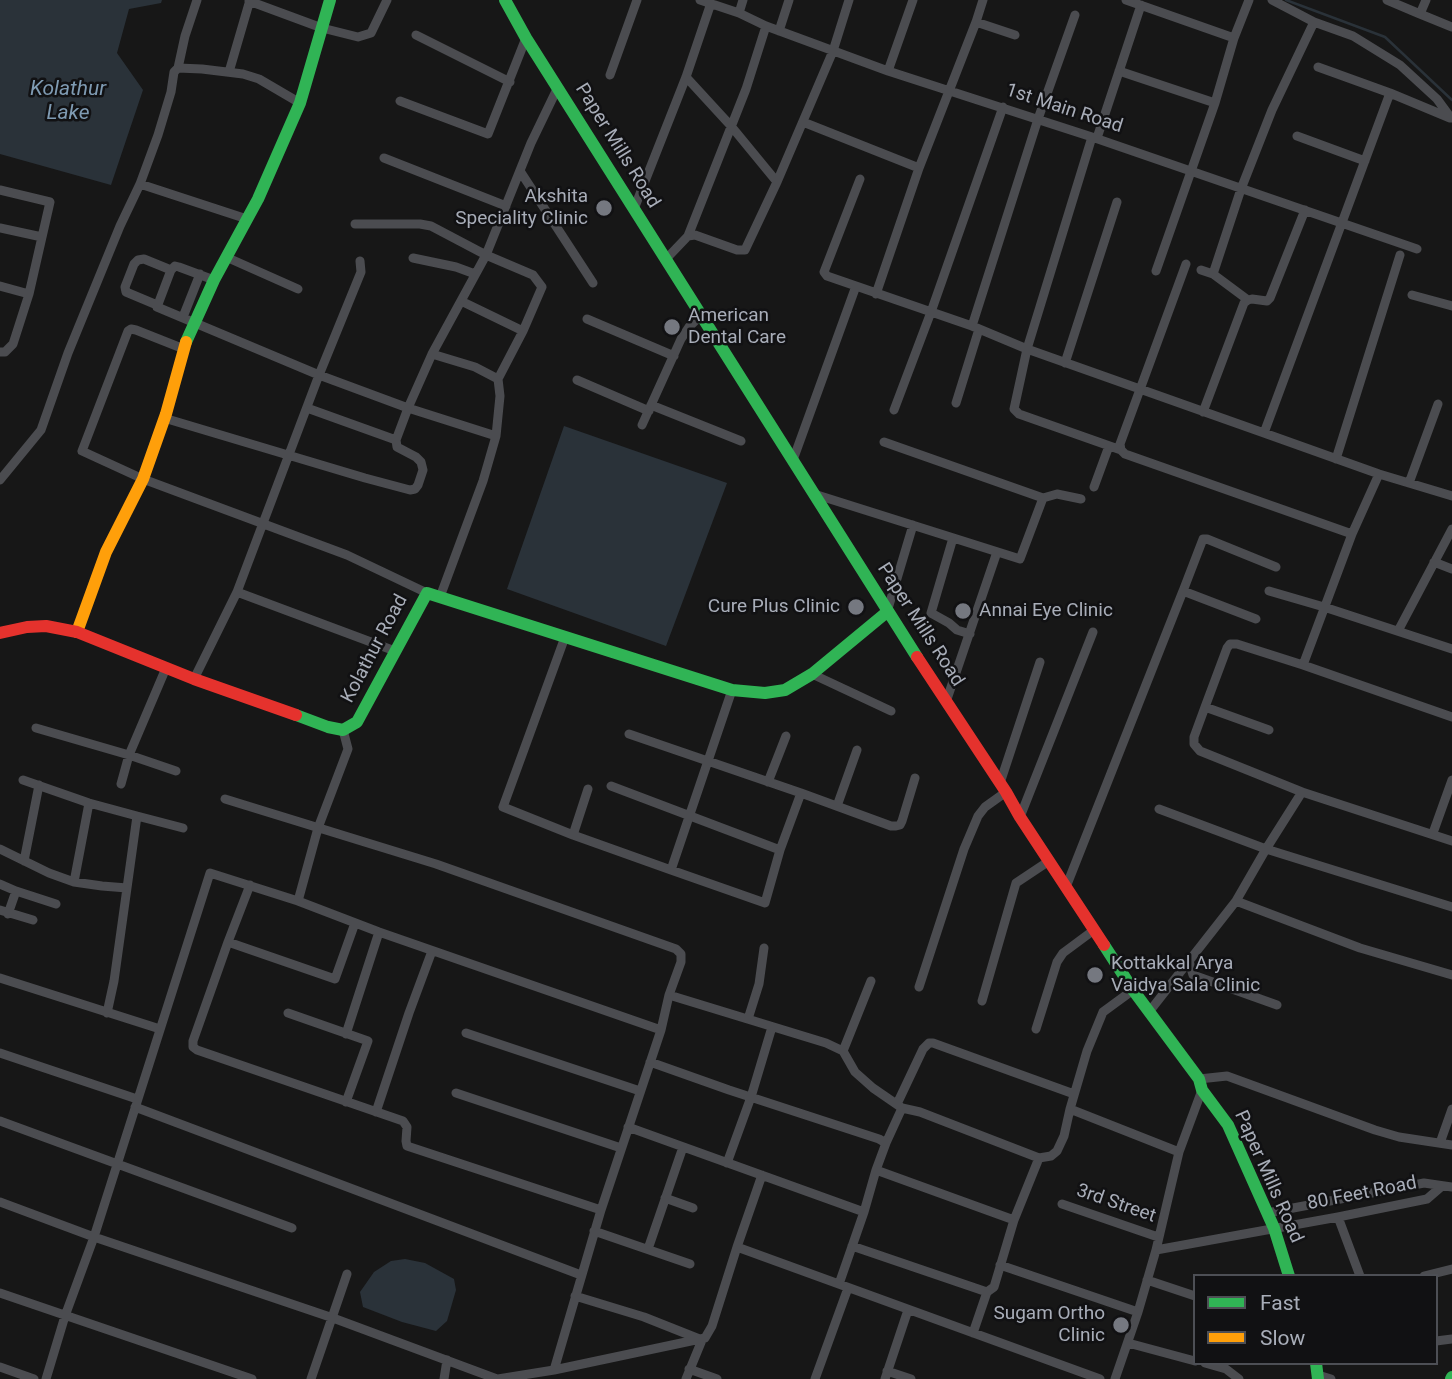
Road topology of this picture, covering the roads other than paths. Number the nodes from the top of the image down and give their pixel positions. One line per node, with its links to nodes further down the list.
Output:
1 (197, 0): 35 (street)
2 (249, 0): 27 (street); 38 (street)
3 (330, 0): 27 (main road)
4 (387, 0): 27 (street)
5 (505, 0): 31 (main road, Paper Mills Road)
6 (637, 0): 39 (street)
7 (700, 0): 18 (street, 1st Main Road)
8 (743, 0): 20 (street)
9 (789, 0): 28 (street)
10 (849, 0): 33 (street)
11 (913, 0): 36 (street)
12 (983, 0): 23 (street)
13 (1126, 0): 19 (street)
14 (1249, 0): 32 (street)
15 (1272, 0): 24 (street)
16 (1387, 0): 21 (street)
17 (1426, 0): 21 (street)
18 (711, 3): 20 (street, 1st Main Road); 40 (street)
19 (1141, 5): 32 (street); 37 (street)
20 (739, 13): 25 (street, 1st Main Road)
21 (1420, 14): 26 (street)
22 (1075, 15): 50 (street)
23 (976, 22): 30 (street); 43 (street)
24 (1314, 22): 49 (street); 63 (street)
25 (766, 26): 28 (street, 1st Main Road); 52 (street)
26 (1452, 27)
27 (322, 28): 46 (main road)
28 (779, 31): 33 (street, 1st Main Road)
29 (415, 35): 41 (street)
30 (1016, 35)
31 (526, 38): 41 (street); 42 (main road, Paper Mills Road)
32 (1234, 38): 47 (street)
33 (833, 51): 36 (street, 1st Main Road); 51 (street)
34 (1318, 66): 44 (street)
35 (178, 68): 38 (street); 62 (street)
36 (888, 71): 43 (street, 1st Main Road)
37 (1119, 71): 47 (street); 54 (street)
38 (229, 72): 46 (street)
39 (610, 75)
40 (685, 77): 52 (street); 67 (street)
41 (510, 82): 45 (street)
42 (558, 88): 58 (street); 67 (main road, Paper Mills Road)
43 (949, 90): 48 (street, 1st Main Road); 57 (street)
44 (1390, 93): 49 (street); 56 (street)
45 (400, 101)
46 (300, 103): 69 (main road)
47 (1215, 103): 59 (street)
48 (1003, 107): 50 (street, 1st Main Road); 103 (street)
49 (1451, 118)
50 (1038, 119): 54 (street, 1st Main Road); 107 (street)
51 (803, 122): 57 (street); 61 (street)
52 (731, 126): 61 (street); 73 (street)
53 (1297, 136): 56 (street)
54 (1095, 138): 59 (street, 1st Main Road); 110 (street)
55 (384, 159): 66 (street)
56 (1365, 161): 71 (street)
57 (919, 168): 95 (street)
58 (520, 171): 66 (street); 90 (street)
59 (1191, 172): 63 (street, 1st Main Road); 85 (street)
60 (860, 179): 92 (street)
61 (777, 182): 73 (street)
62 (140, 184): 69 (street); 139 (street)
63 (1241, 188): 68 (street, 1st Main Road); 88 (street)
64 (0, 190): 74 (street)
65 (1117, 202): 114 (street)
66 (506, 206): 76 (street)
67 (634, 209): 80 (main road, Paper Mills Road)
68 (1305, 210): 71 (street, 1st Main Road); 98 (street)
69 (247, 219): 78 (main road)
70 (355, 224): 76 (street)
71 (1343, 224): 75 (street, 1st Main Road); 128 (street)
72 (0, 228): 74 (street)
73 (688, 236): 80 (street)
74 (42, 237): 94 (street)
75 (1418, 249)
76 (486, 255): 87 (street); 108 (street)
77 (1400, 255): 136 (street)
78 (226, 257): 89 (main road); 93 (street)
79 (413, 258): 87 (street)
80 (666, 259): 104 (main road, Paper Mills Road)
81 (360, 261): 115 (street)
82 (1186, 264): 118 (street)
83 (171, 270): 86 (street); 101 (street); 101 (street)
84 (1201, 270): 88 (street)
85 (1156, 271)
86 (200, 274): 89 (street); 96 (street)
87 (475, 274): 100 (street)
88 (1213, 274): 98 (street)
89 (214, 280): 99 (main road)
90 (593, 283)
91 (0, 286): 94 (street)
92 (856, 286): 95 (street); 137 (street)
93 (298, 289)
94 (29, 294): 111 (street)
95 (876, 294): 103 (street)
96 (189, 295): 99 (street); 105 (street)
97 (1412, 295): 102 (street)
98 (1248, 300): 125 (street)
99 (204, 301): 105 (main road)
100 (461, 301): 108 (street); 112 (street)
101 (157, 304): 105 (street)
102 (1452, 306)
103 (931, 312): 107 (street); 124 (street)
104 (701, 315): 113 (street); 137 (main road, Paper Mills Road)
105 (189, 319): 109 (main road); 115 (street)
106 (587, 319): 113 (street)
107 (976, 328): 110 (street); 119 (street)
108 (523, 331): 116 (street)
109 (184, 349): 126 (main road); 140 (street)
110 (1027, 349): 114 (street); 133 (street)
111 (0, 352)
112 (432, 354): 116 (street); 122 (street)
113 (674, 356): 123 (street)
114 (1065, 363): 118 (street)
115 (319, 375): 121 (street); 122 (street)
116 (498, 379): 129 (street)
117 (576, 380): 123 (street)
118 (1140, 389): 125 (street); 134 (street)
119 (956, 403)
120 (1438, 404): 141 (street)
121 (307, 408): 130 (street); 135 (street)
122 (408, 408): 129 (street); 130 (street)
123 (650, 408): 127 (street); 131 (street)
124 (894, 410)
125 (1203, 412): 128 (street)
126 (164, 418): 135 (street); 140 (main road)
127 (642, 425)
128 (1264, 433): 136 (street)
129 (496, 436): 159 (street)
130 (396, 440): 135 (street)
131 (741, 441)
132 (884, 442): 145 (street)
133 (1109, 446): 134 (street); 142 (street)
134 (1121, 450): 150 (street)
135 (289, 455): 147 (street)
136 (1336, 459): 138 (street)
137 (793, 460): 143 (main road, Paper Mills Road)
138 (1379, 474): 141 (street); 150 (street)
139 (0, 480)
140 (143, 480): 147 (street); 164 (main road)
141 (1409, 483): 144 (street)
142 (1094, 487)
143 (814, 494): 148 (street); 161 (main road, Paper Mills Road)
144 (1452, 496)
145 (1043, 498): 146 (street); 152 (street)
146 (1081, 499)
147 (264, 524): 157 (street); 159 (street)
148 (913, 525): 151 (street); 161 (street)
149 (1452, 529): 153 (street)
150 (1352, 534): 160 (street)
151 (953, 538): 152 (street); 167 (street)
152 (997, 552): 167 (street)
153 (1434, 562): 155 (street); 163 (street)
154 (1276, 567): 158 (street)
155 (1452, 569)
156 (1269, 591): 160 (street)
157 (237, 592): 170 (street); 175 (street)
158 (1183, 592): 162 (street); 223 (street)
159 (433, 595): 168 (main road, Kolathur Road); 170 (main road, Kolathur Road)
160 (1324, 607): 163 (street); 172 (street)
161 (887, 612): 174 (main road, Kolathur Road); 177 (main road, Paper Mills Road)
162 (1256, 619)
163 (1398, 631): 169 (street)
164 (77, 632): 166 (main road, Kolathur Road); 173 (main road, Kolathur Road)
165 (1093, 632): 207 (street)
166 (0, 633)
167 (970, 634): 177 (street)
168 (565, 637): 176 (main road, Kolathur Road); 211 (street)
169 (1452, 649)
170 (395, 651): 182 (main road, Kolathur Road)
171 (1040, 662): 197 (street)
172 (1303, 665): 178 (street); 180 (street)
173 (166, 668): 175 (main road, Kolathur Road); 187 (street)
174 (811, 674): 176 (main road, Kolathur Road); 179 (street)
175 (194, 679): 182 (main road, Kolathur Road)
176 (732, 690): 188 (street)
177 (946, 702): 197 (main road, Paper Mills Road)
178 (1205, 706): 183 (street); 199 (street)
179 (891, 711)
180 (1452, 717)
181 (36, 728): 187 (street)
182 (343, 730): 209 (street)
183 (1269, 730)
184 (629, 734): 188 (street)
185 (786, 736): 193 (street)
186 (857, 750): 203 (street)
187 (129, 755): 189 (street); 194 (street)
188 (708, 761): 193 (street); 205 (street)
189 (176, 771)
190 (915, 778): 203 (street)
191 (23, 780): 195 (street)
192 (1452, 780): 210 (street)
193 (768, 782): 200 (street)
194 (121, 784)
195 (39, 785): 202 (street); 216 (street)
196 (611, 786): 205 (street)
197 (1003, 788): 207 (main road, Paper Mills Road); 241 (street)
198 (588, 789): 211 (street)
199 (1302, 792): 210 (street); 214 (street)
200 (801, 793): 203 (street); 215 (street)
201 (225, 799): 209 (street)
202 (89, 803): 206 (street); 219 (street)
203 (837, 806)
204 (1159, 809): 214 (street)
205 (690, 815): 215 (street); 218 (street)
206 (137, 816): 208 (street); 222 (street)
207 (1020, 817): 217 (main road, Paper Mills Road)
208 (183, 828)
209 (318, 828): 225 (street); 243 (street)
210 (1433, 834): 212 (street)
211 (573, 835): 218 (street)
212 (1452, 841)
213 (0, 849): 216 (street)
214 (1266, 849): 226 (street); 228 (street)
215 (780, 850): 218 (street)
216 (24, 861): 219 (street)
217 (1049, 861): 223 (main road, Paper Mills Road); 244 (street)
218 (671, 870)
219 (74, 882): 222 (street)
220 (0, 884): 224 (street)
221 (250, 885): 225 (street); 234 (street); 251 (street)
222 (127, 887): 247 (street)
223 (1066, 887): 232 (main road, Paper Mills Road)
224 (16, 891): 227 (street); 229 (street)
225 (298, 901): 231 (street)
226 (1236, 901): 237 (street); 238 (street)
227 (56, 904)
228 (1452, 907)
229 (4, 912): 230 (street)
230 (33, 920)
231 (355, 923): 233 (street); 234 (street)
232 (1094, 930): 242 (main road, Paper Mills Road); 252 (street)
233 (379, 932): 236 (street); 255 (street)
234 (228, 942): 264 (street)
235 (764, 948): 249 (street)
236 (432, 951): 253 (street); 269 (street)
237 (1189, 961): 245 (street); 246 (street)
238 (1452, 975)
239 (0, 978): 247 (street)
240 (871, 981): 256 (street)
241 (919, 987)
242 (1133, 990): 246 (main road, Paper Mills Road); 262 (street)
243 (669, 995): 249 (street); 253 (street)
244 (982, 1001)
245 (1277, 1005)
246 (1149, 1012): 259 (main road, Paper Mills Road)
247 (107, 1013): 251 (street)
248 (288, 1013): 255 (street)
249 (748, 1019): 250 (street)
250 (772, 1027): 256 (street); 263 (street)
251 (160, 1029): 265 (street)
252 (1036, 1029)
253 (660, 1030): 258 (street)
254 (466, 1033): 260 (street)
255 (346, 1034): 264 (street)
256 (843, 1051): 266 (street)
257 (0, 1053): 265 (street)
258 (650, 1062): 260 (street); 263 (street)
259 (1201, 1084): 273 (street); 277 (street); 290 (main road, Paper Mills Road)
260 (640, 1091): 271 (street)
261 (456, 1093): 276 (street)
262 (1074, 1094): 266 (street); 267 (street)
263 (751, 1097): 272 (street); 279 (street)
264 (346, 1102): 269 (street)
265 (136, 1103): 280 (street); 309 (street)
266 (899, 1106): 272 (street); 278 (street)
267 (1070, 1109): 277 (street); 278 (street)
268 (1452, 1109): 273 (street)
269 (376, 1112): 288 (street)
270 (0, 1121): 280 (street)
271 (628, 1127): 275 (street); 276 (street)
272 (886, 1143): 281 (street)
273 (1440, 1143): 274 (street)
274 (1452, 1145)
275 (683, 1147): 279 (street); 284 (street)
276 (621, 1149): 288 (street)
277 (1179, 1152): 297 (street)
278 (1039, 1158): 292 (street)
279 (727, 1163): 282 (street)
280 (118, 1164): 293 (street); 296 (street)
281 (876, 1170): 289 (street); 292 (street)
282 (762, 1175): 289 (street); 299 (street)
283 (1447, 1187): 290 (street); 291 (street, 80 Feet Road)
284 (665, 1198): 287 (street); 300 (street)
285 (0, 1202): 296 (street)
286 (1062, 1204): 297 (street, 3rd Street)
287 (693, 1208)
288 (601, 1210): 295 (street)
289 (864, 1212): 298 (street)
290 (1267, 1213): 294 (main road, Paper Mills Road)
291 (1338, 1217): 294 (street, 80 Feet Road); 307 (street)
292 (1014, 1220): 303 (street)
293 (292, 1228)
294 (1274, 1228): 301 (street, 80 Feet Road); 306 (main road, Paper Mills Road)
295 (594, 1231): 300 (street); 309 (street)
296 (94, 1237): 318 (street); 319 (street)
297 (1158, 1237): 301 (street)
298 (852, 1246): 311 (street); 312 (street)
299 (737, 1247): 311 (street); 321 (street)
300 (648, 1250): 302 (street)
301 (1156, 1250): 310 (street)
302 (690, 1264)
303 (1000, 1265): 312 (street); 317 (street)
304 (1452, 1269): 308 (street)
305 (347, 1274): 319 (street)
306 (1288, 1274)
307 (1359, 1274)
308 (1432, 1274)
309 (581, 1275): 315 (street)
310 (1147, 1280): 314 (street); 317 (street)
311 (843, 1286): 316 (street); 340 (street)
312 (987, 1292): 320 (street)
313 (0, 1293): 318 (street)
314 (1193, 1295)
315 (575, 1296): 321 (street); 328 (street)
316 (908, 1310): 320 (street); 330 (street)
317 (1138, 1312): 322 (street)
318 (65, 1316): 333 (street); 334 (street)
319 (333, 1318): 323 (street); 335 (street)
320 (973, 1333): 342 (street)
321 (702, 1340): 327 (street); 328 (street)
322 (1128, 1343): 324 (street); 343 (street)
323 (447, 1360): 336 (street); 337 (street)
324 (1193, 1360)
325 (1212, 1365): 331 (street)
326 (0, 1367): 332 (street)
327 (689, 1368): 338 (street); 339 (street)
328 (554, 1370): 337 (street)
329 (1317, 1372): 345 (street)
330 (886, 1375): 341 (street)
331 (1229, 1376): 344 (street)
332 (34, 1379)
333 (46, 1379)
334 (252, 1379)
335 (311, 1379)
336 (444, 1379)
337 (497, 1379)
338 (686, 1379)
339 (717, 1379)
340 (815, 1379)
341 (911, 1379)
342 (1100, 1379)
343 (1115, 1379)
344 (1239, 1379)
345 (1331, 1379)

